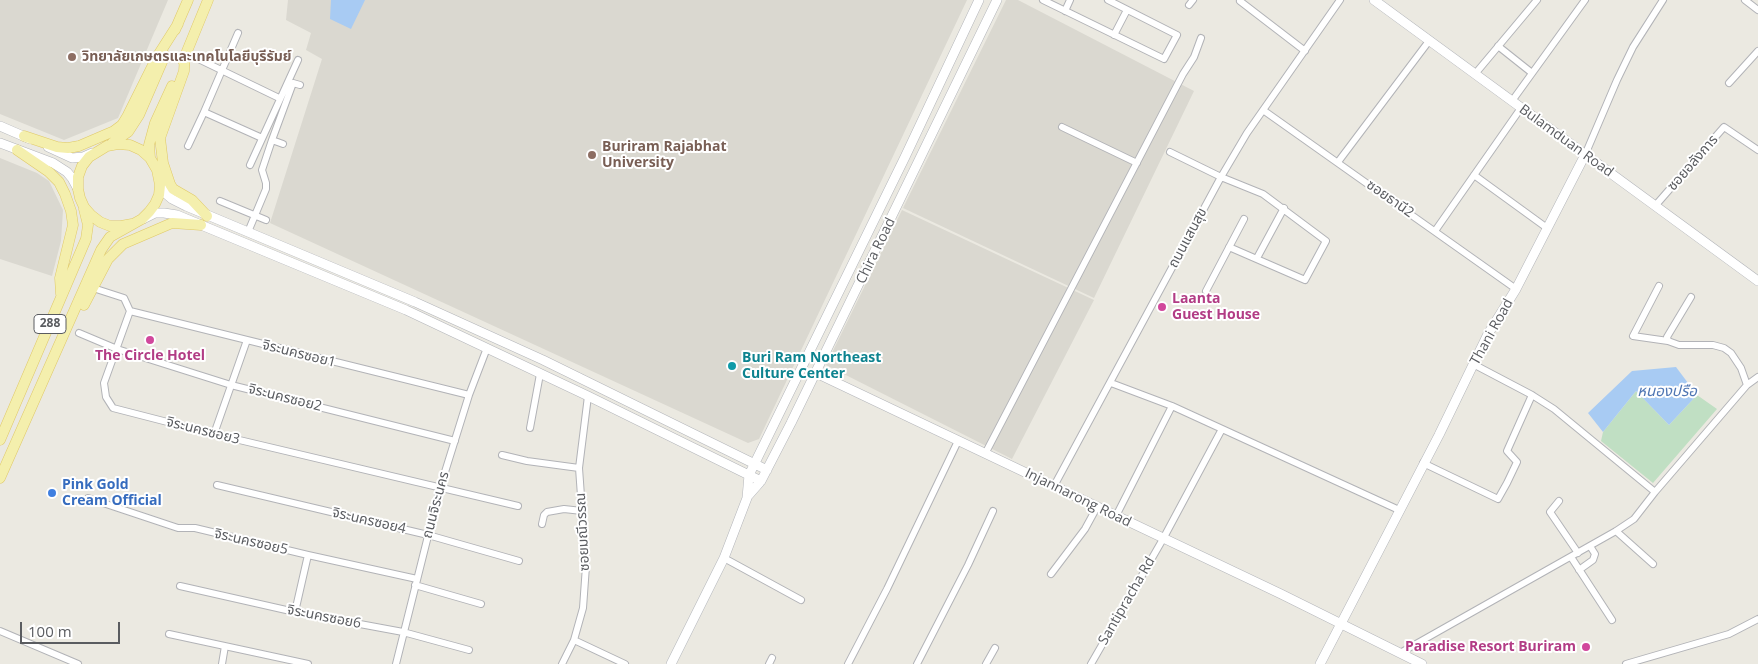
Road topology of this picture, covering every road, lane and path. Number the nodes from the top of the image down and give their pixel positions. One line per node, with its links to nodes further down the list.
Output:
1 (188, 0): 18 (main road)
2 (208, 0): 26 (main road)
3 (979, 0): 44 (main road, Chira Road)
4 (998, 0): 48 (main road, Chira Road)
5 (1043, 0): 17 (street)
6 (1070, 0): 17 (street)
7 (1108, 0): 15 (street)
8 (1340, 0): 24 (street, ถนนแสนสุข)
9 (1374, 0): 22 (main road, Bulamduan Road)
10 (1537, 0): 23 (street)
11 (1585, 0): 29 (street)
12 (1663, 0): 52 (street, Thani Road)
13 (1745, 0): 16 (street)
14 (1240, 2): 24 (street)
15 (1127, 10): 20 (street); 20 (street)
16 (1758, 10)
17 (1065, 11): 20 (street)
18 (178, 24): 40 (main road); 47 (main road)
19 (238, 33): 28 (street)
20 (1114, 35)
21 (1201, 38): 56 (street)
22 (1429, 41): 30 (main road, Bulamduan Road); 55 (street)
23 (1498, 46): 29 (street); 30 (street)
24 (1305, 51): 36 (street, ถนนแสนสุข)
25 (1758, 51): 31 (street)
26 (186, 54): 28 (street); 53 (main road); 67 (main road)
27 (298, 60): 33 (street)
28 (223, 70): 33 (street); 37 (street)
29 (1532, 73): 34 (street)
30 (1475, 74): 34 (main road, Bulamduan Road)
31 (1729, 83)
32 (300, 85): 42 (street)
33 (279, 98): 41 (street)
34 (1512, 101): 35 (main road, Bulamduan Road)
35 (1521, 108): 52 (main road, Bulamduan Road); 59 (street)
36 (1263, 110): 55 (street, ซอยธานี2); 60 (street, ถนนแสนสุข)
37 (204, 112): 41 (street); 46 (street)
38 (0, 126): 40 (main road)
39 (1062, 127): 56 (street)
40 (24, 136): 47 (main road)
41 (262, 138): 58 (street)
42 (272, 140): 45 (street); 68 (street)
43 (0, 143): 49 (main road)
44 (912, 143): 48 (main road); 54 (main road, Chira Road)
45 (283, 144)
46 (188, 146)
47 (102, 148): 53 (main road); 62 (main road)
48 (926, 149): 57 (main road, Chira Road)
49 (17, 150): 62 (main road); 84 (main road)
50 (1758, 150): 64 (street, ซอยอลังการ)
51 (1170, 152): 60 (street)
52 (1584, 155): 64 (main road, Bulamduan Road); 74 (main road, Thani Road)
53 (150, 158): 61 (main road)
54 (905, 158): 57 (main road); 113 (main road, Chira Road)
55 (1338, 162): 75 (street, ซอยธานี2)
56 (1137, 163): 110 (street)
57 (918, 164): 94 (main road, Chira Road)
58 (250, 165)
59 (1474, 175): 74 (street); 75 (street)
60 (1221, 177): 66 (street); 97 (street, ถนนแสนสุข)
61 (160, 184): 67 (main road); 69 (main road)
62 (78, 189): 65 (main road)
63 (220, 201): 68 (street)
64 (1655, 206): 79 (main road, Bulamduan Road)
65 (84, 207): 72 (main road); 84 (main road, 288)
66 (1284, 208): 78 (street); 78 (street)
67 (207, 216): 76 (main road)
68 (255, 216): 71 (street); 76 (street)
69 (142, 219): 72 (main road); 73 (main road)
70 (1244, 219): 77 (street)
71 (266, 220)
72 (132, 224): 87 (main road, 288)
73 (201, 225): 81 (main road); 91 (main road)
74 (1547, 228): 82 (main road, Thani Road)
75 (1435, 231): 82 (street, ซอยธานี2)
76 (248, 232): 113 (main road)
77 (1229, 247): 78 (street); 83 (street)
78 (1257, 258)
79 (1758, 281)
80 (1659, 286): 90 (street)
81 (93, 288): 86 (street); 87 (main road)
82 (1516, 289): 93 (main road, Thani Road)
83 (1206, 291)
84 (61, 297): 107 (main road, 288)
85 (1691, 297): 90 (street)
86 (130, 311): 89 (street, จิระนครซอย1); 92 (street, จิระนครซอย3)
87 (71, 321): 117 (main road, 288)
88 (79, 333): 92 (street, จิระนครซอย2)
89 (247, 340): 98 (street); 100 (street, จิระนครซอย1)
90 (1668, 341): 99 (street)
91 (487, 348): 95 (main road); 100 (street, ถนนจิระนคร)
92 (117, 349): 98 (street, จิระนครซอย2); 106 (street, จิระนครซอย3)
93 (1473, 364): 101 (street); 112 (main road, Thani Road)
94 (816, 373): 109 (main road, Injannarong Road); 115 (main road, Chira Road)
95 (540, 374): 102 (main road); 104 (street)
96 (1758, 377): 99 (street)
97 (1111, 383): 103 (street); 120 (street, ถนนแสนสุข)
98 (231, 385): 106 (street); 108 (street, จิระนครซอย2)
99 (1747, 386): 122 (street)
100 (468, 395): 108 (street, ถนนจิระนคร)
101 (1532, 395): 112 (street); 122 (street)
102 (588, 396): 114 (street, ซอยมณีวรรณ); 116 (main road)
103 (1172, 406): 105 (street); 131 (street)
104 (530, 428)
105 (1222, 429): 128 (street); 135 (street, Santipracha Rd)
106 (214, 434): 121 (street, จิระนครซอย3)
107 (0, 440)
108 (454, 441): 121 (street, ถนนจิระนคร)
109 (958, 441): 110 (main road, Injannarong Road); 168 (street)
110 (985, 454): 120 (main road, Injannarong Road)
111 (502, 455): 114 (street)
112 (1424, 463): 128 (main road, Thani Road)
113 (755, 464): 115 (main road); 116 (main road, Chira Road)
114 (579, 468): 129 (street, ซอยมณีวรรณ)
115 (767, 470): 118 (main road, Chira Road)
116 (749, 475): 118 (main road); 124 (main road, Chira Road)
117 (0, 478)
118 (761, 481): 124 (main road, Chira Road)
119 (217, 485): 134 (street, จิระนครซอย4)
120 (1054, 486): 127 (main road, Injannarong Road)
121 (440, 488): 126 (street, จิระนครซอย3); 134 (street, ถนนจิระนคร)
122 (1655, 492): 133 (street)
123 (88, 498): 138 (street, จิระนครซอย5)
124 (747, 498): 140 (main road, Chira Road)
125 (1558, 501): 137 (street)
126 (518, 506)
127 (1097, 507): 131 (main road, Injannarong Road); 144 (street)
128 (1399, 510): 152 (main road, Thani Road)
129 (582, 511): 132 (street); 156 (street, ซอยมณีวรรณ)
130 (993, 511): 169 (street)
131 (1116, 516): 135 (main road, Injannarong Road)
132 (542, 524)
133 (1616, 531): 136 (street); 142 (street)
134 (428, 535): 141 (street, จิระนครซอย4); 145 (street, ถนนจิระนคร)
135 (1163, 539): 152 (main road, Injannarong Road); 171 (street, Santipracha Rd)
136 (1590, 546): 137 (street); 143 (street)
137 (1578, 552): 139 (street)
138 (308, 555): 145 (street, จิระนครซอย5); 149 (street)
139 (1571, 557): 143 (street); 160 (street)
140 (724, 558): 147 (street); 167 (main road, Chira Road)
141 (520, 561)
142 (1653, 564)
143 (1579, 570): 151 (street)
144 (1051, 574)
145 (416, 582): 148 (street, จิระนครซอย5); 154 (street, ถนนจิระนคร)
146 (180, 586): 149 (street, จิระนครซอย6)
147 (801, 600)
148 (481, 604)
149 (295, 612): 154 (street, จิระนครซอย6)
150 (1758, 619): 174 (street)
151 (1612, 620)
152 (1341, 624): 160 (main road, Injannarong Road); 172 (main road, Thani Road)
153 (0, 631): 161 (street)
154 (403, 632): 159 (street, จิระนครซอย6); 164 (street, ถนนจิระนคร)
155 (169, 634): 157 (street)
156 (574, 640): 165 (street, ซอยมณีวรรณ); 166 (street)
157 (225, 646): 162 (street); 163 (street)
158 (995, 648): 170 (street)
159 (469, 650)
160 (1400, 653): 173 (main road, Injannarong Road)
161 (78, 664)
162 (222, 664)
163 (308, 664)
164 (396, 664)
165 (562, 664)
166 (625, 664)
167 (671, 664)
168 (848, 664)
169 (918, 664)
170 (986, 664)
171 (1091, 664)
172 (1320, 664)
173 (1422, 664)
174 (1626, 664)

